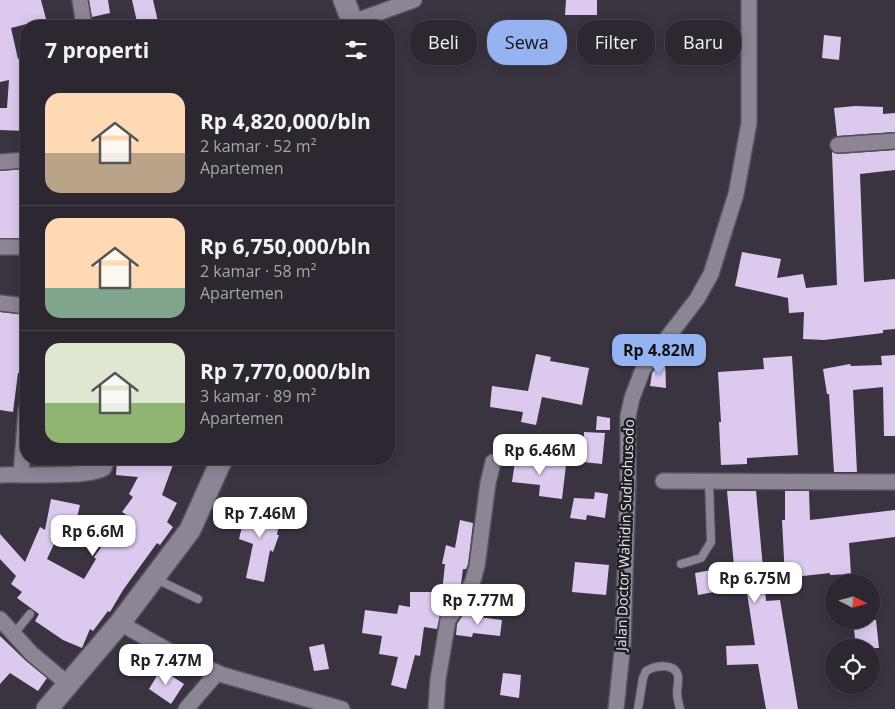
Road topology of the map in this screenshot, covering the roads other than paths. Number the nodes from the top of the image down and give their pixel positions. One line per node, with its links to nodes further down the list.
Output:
1 (80, 0): 5 (street)
2 (344, 0): 6 (street)
3 (414, 0): 7 (street)
4 (749, 0): 39 (street, Jalan Doctor Wahidin Sudirohusodo)
5 (83, 20)
6 (352, 20)
7 (363, 20)
8 (895, 141): 9 (street)
9 (838, 145)
10 (20, 160): 11 (street)
11 (0, 162)
12 (0, 247): 13 (street)
13 (20, 247)
14 (0, 303): 15 (street)
15 (20, 305)
16 (493, 462): 38 (street)
17 (22, 465): 20 (street)
18 (105, 465): 20 (street)
19 (219, 465): 27 (street)
20 (21, 474): 21 (street)
21 (0, 475)
22 (663, 481): 24 (street)
23 (889, 481): 24 (street); 25 (lane)
24 (709, 482): 26 (lane)
25 (895, 491)
26 (681, 564)
27 (154, 578): 28 (lane); 31 (street)
28 (198, 599)
29 (30, 614): 32 (lane)
30 (0, 619): 32 (street)
31 (120, 623): 33 (street); 34 (street)
32 (13, 635): 34 (street)
33 (217, 673): 36 (street); 37 (street)
34 (68, 684): 35 (street)
35 (47, 709)
36 (186, 709)
37 (342, 709)
38 (436, 709)
39 (616, 709)
40 (638, 709): 41 (lane)
41 (680, 709)

